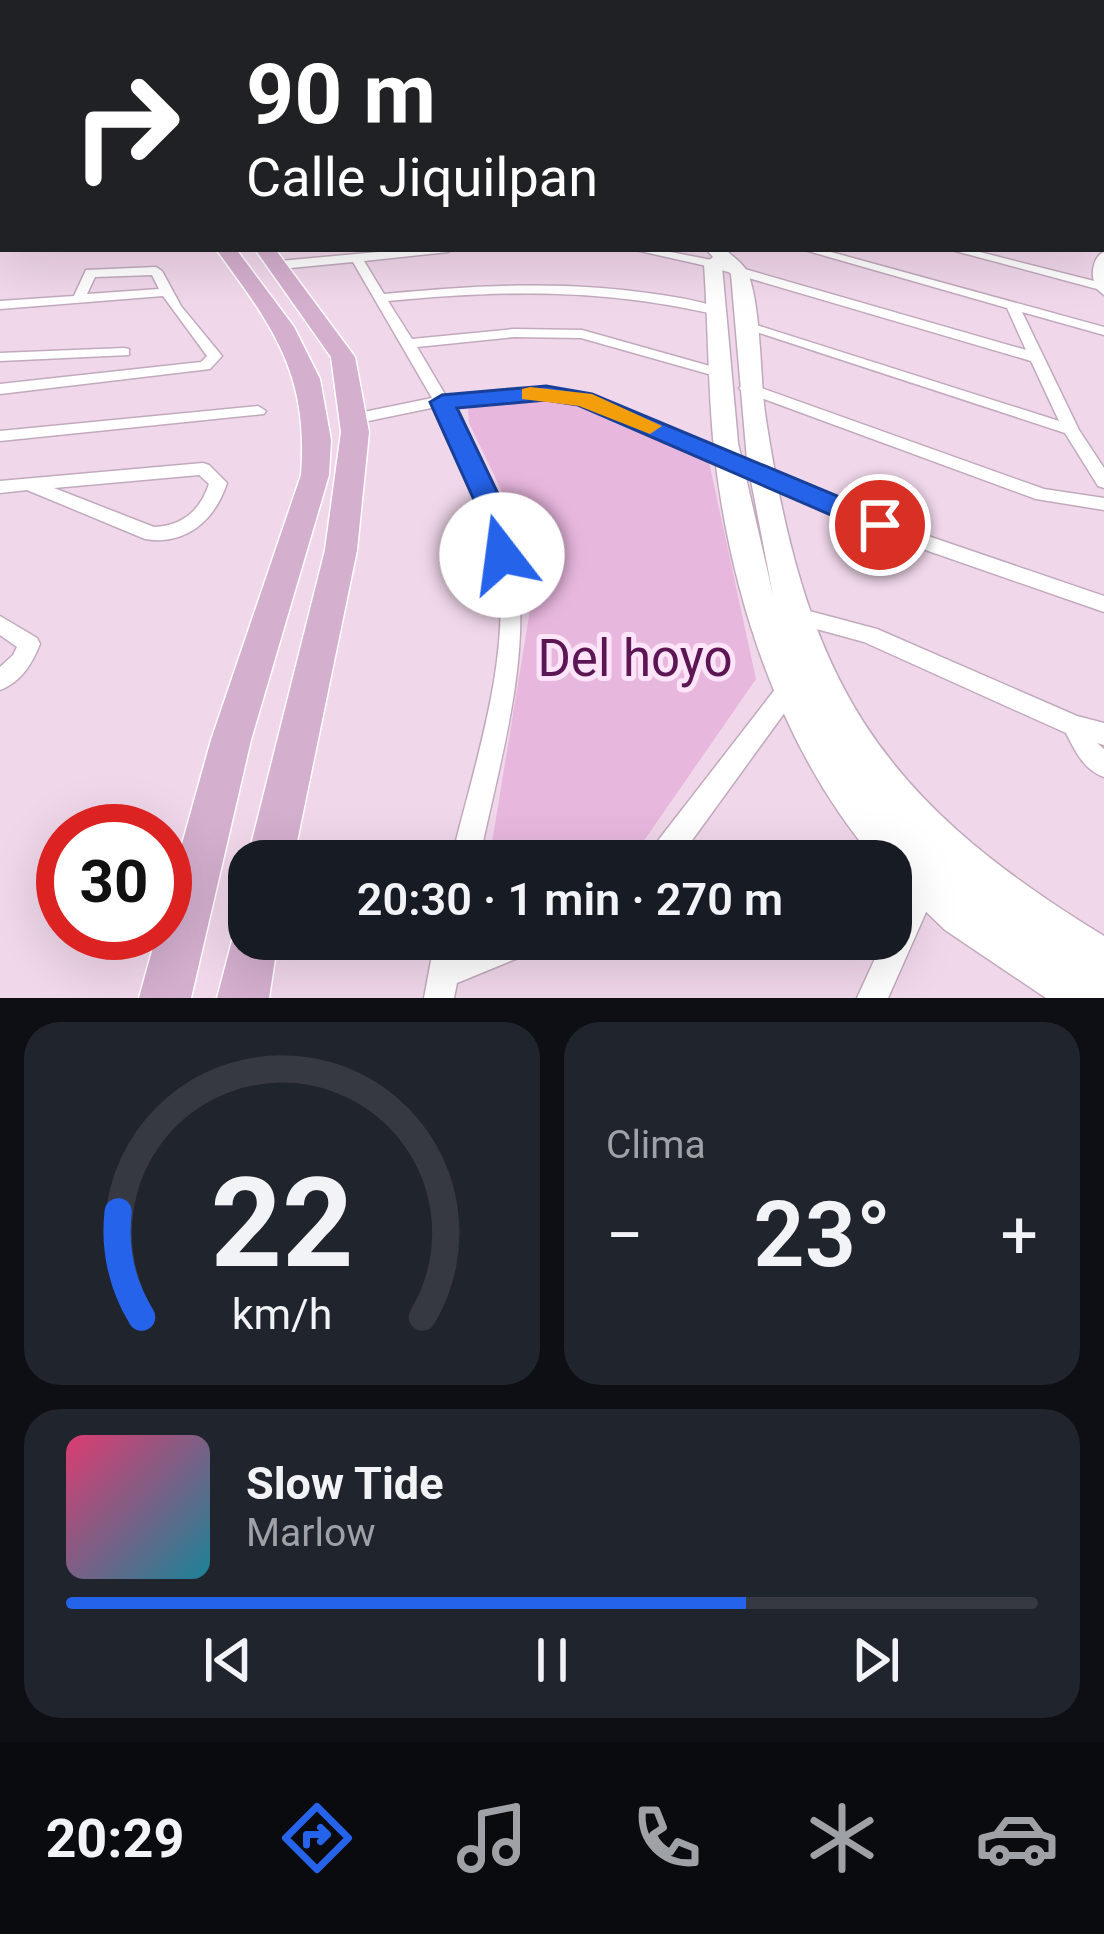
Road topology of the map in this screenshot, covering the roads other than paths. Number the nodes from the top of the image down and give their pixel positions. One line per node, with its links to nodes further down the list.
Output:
1 (215, 252): 17 (main road)
2 (228, 252): 17 (main road)
3 (414, 252): 9 (street)
4 (668, 252): 10 (street)
5 (818, 252): 16 (street)
6 (965, 252): 11 (street)
7 (1102, 252): 11 (street)
8 (272, 257): 9 (street); 28 (main road)
9 (356, 257): 13 (street)
10 (720, 257): 18 (main road); 23 (street)
11 (1103, 288)
12 (166, 292): 14 (street); 14 (street); 25 (street)
13 (379, 298): 18 (street); 20 (street)
14 (79, 299): 15 (street)
15 (0, 305)
16 (1012, 305): 19 (street); 23 (street)
17 (277, 315): 52 (main road)
18 (731, 318): 24 (main road); 29 (street)
19 (1104, 331)
20 (408, 344): 24 (street); 26 (street)
21 (124, 352): 22 (street)
22 (0, 357)
23 (1034, 357): 29 (street)
24 (733, 381): 31 (main road); 35 (street)
25 (0, 389)
26 (442, 402): 28 (street); 31 (street); 45 (street)
27 (259, 411): 30 (street)
28 (354, 419): 44 (main road)
29 (1071, 430): 32 (street)
30 (0, 436)
31 (744, 468): 36 (street); 37 (main road); 40 (main road)
32 (1104, 482)
33 (30, 485): 33 (street); 34 (street)
34 (0, 488)
35 (1104, 505)
36 (1104, 604)
37 (798, 616): 41 (street); 50 (main road)
38 (0, 624): 39 (street)
39 (0, 680)
40 (788, 689): 46 (street); 47 (main road)
41 (1074, 726): 42 (street); 43 (street)
42 (1104, 734)
43 (1104, 766)
44 (275, 840)
45 (469, 840)
46 (676, 840)
47 (924, 885): 54 (street); 55 (main road)
48 (250, 960): 53 (main road)
49 (490, 960): 51 (street)
50 (1104, 961)
51 (441, 986)
52 (165, 998)
53 (243, 998)
54 (872, 998)
55 (1087, 998)

